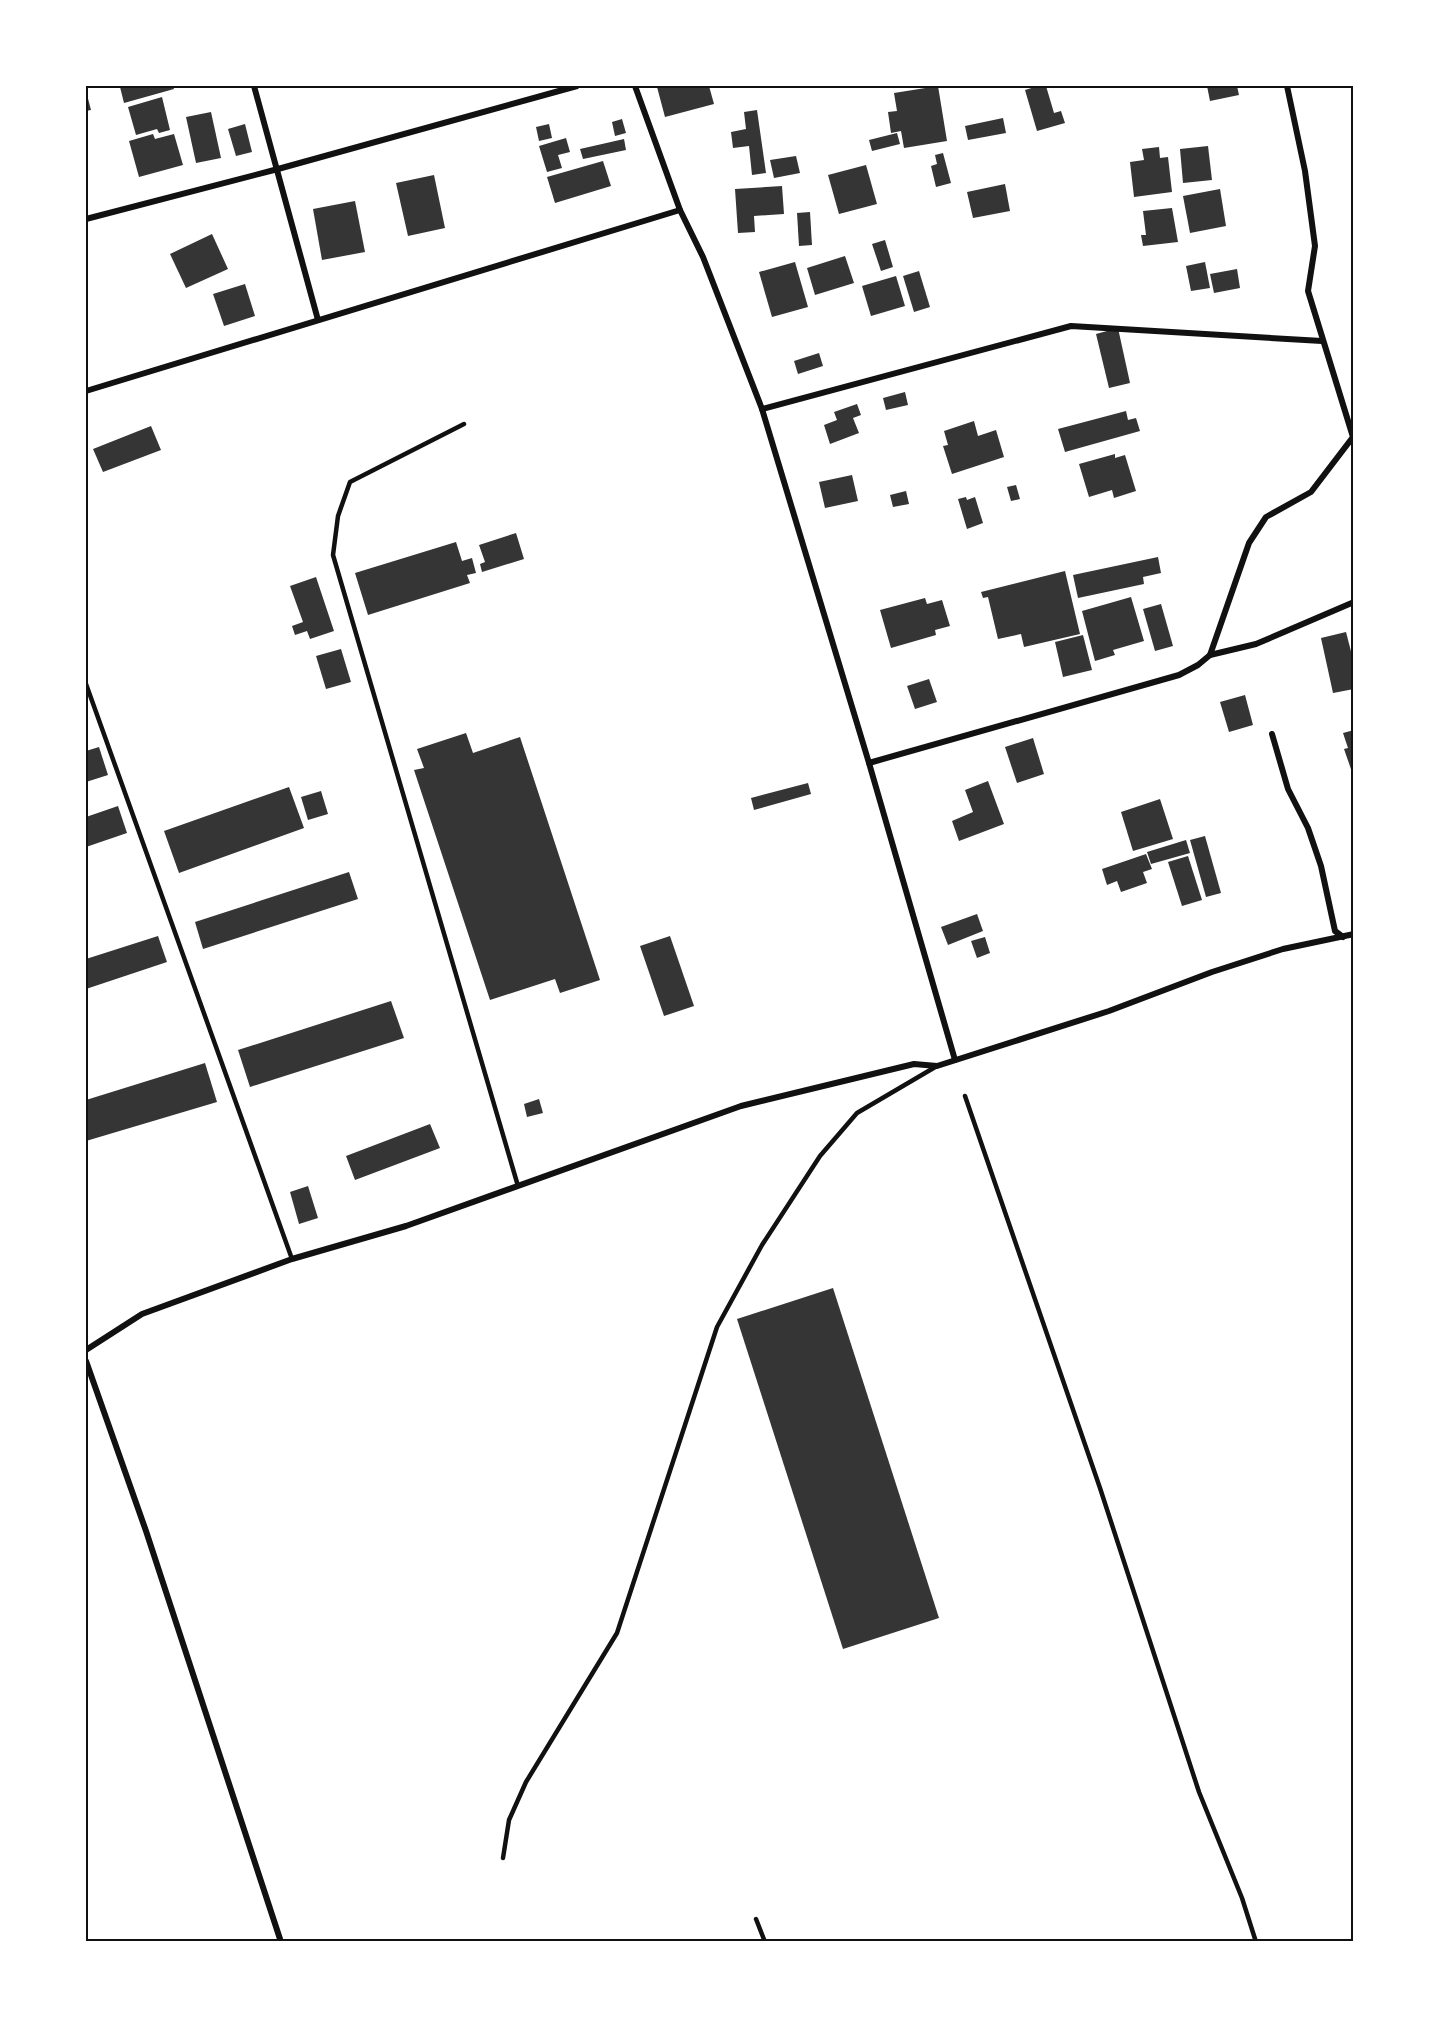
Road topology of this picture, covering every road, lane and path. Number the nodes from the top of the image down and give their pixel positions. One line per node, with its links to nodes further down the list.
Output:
1 (254, 86): 5 (street)
2 (577, 86): 5 (street)
3 (635, 86): 6 (street)
4 (1287, 86): 9 (street)
5 (278, 169): 7 (street); 8 (street)
6 (680, 210): 8 (street); 11 (street)
7 (86, 219)
8 (318, 320): 10 (street)
9 (1322, 341): 11 (street); 13 (street)
10 (86, 391)
11 (762, 409): 18 (street)
12 (464, 424): 24 (lane)
13 (1353, 438): 15 (street)
14 (1353, 602): 15 (street)
15 (1210, 655): 18 (street)
16 (86, 684): 25 (lane)
17 (1272, 734): 20 (street)
18 (869, 763): 21 (street)
19 (1353, 934): 20 (street)
20 (1343, 937): 21 (street)
21 (955, 1059): 22 (street)
22 (936, 1066): 24 (street); 28 (lane)
23 (965, 1096): 32 (lane)
24 (518, 1186): 25 (street)
25 (292, 1258): 26 (street)
26 (86, 1350)
27 (86, 1361): 30 (street)
28 (503, 1858)
29 (756, 1919): 31 (lane)
30 (281, 1941)
31 (765, 1941)
32 (1256, 1941)

